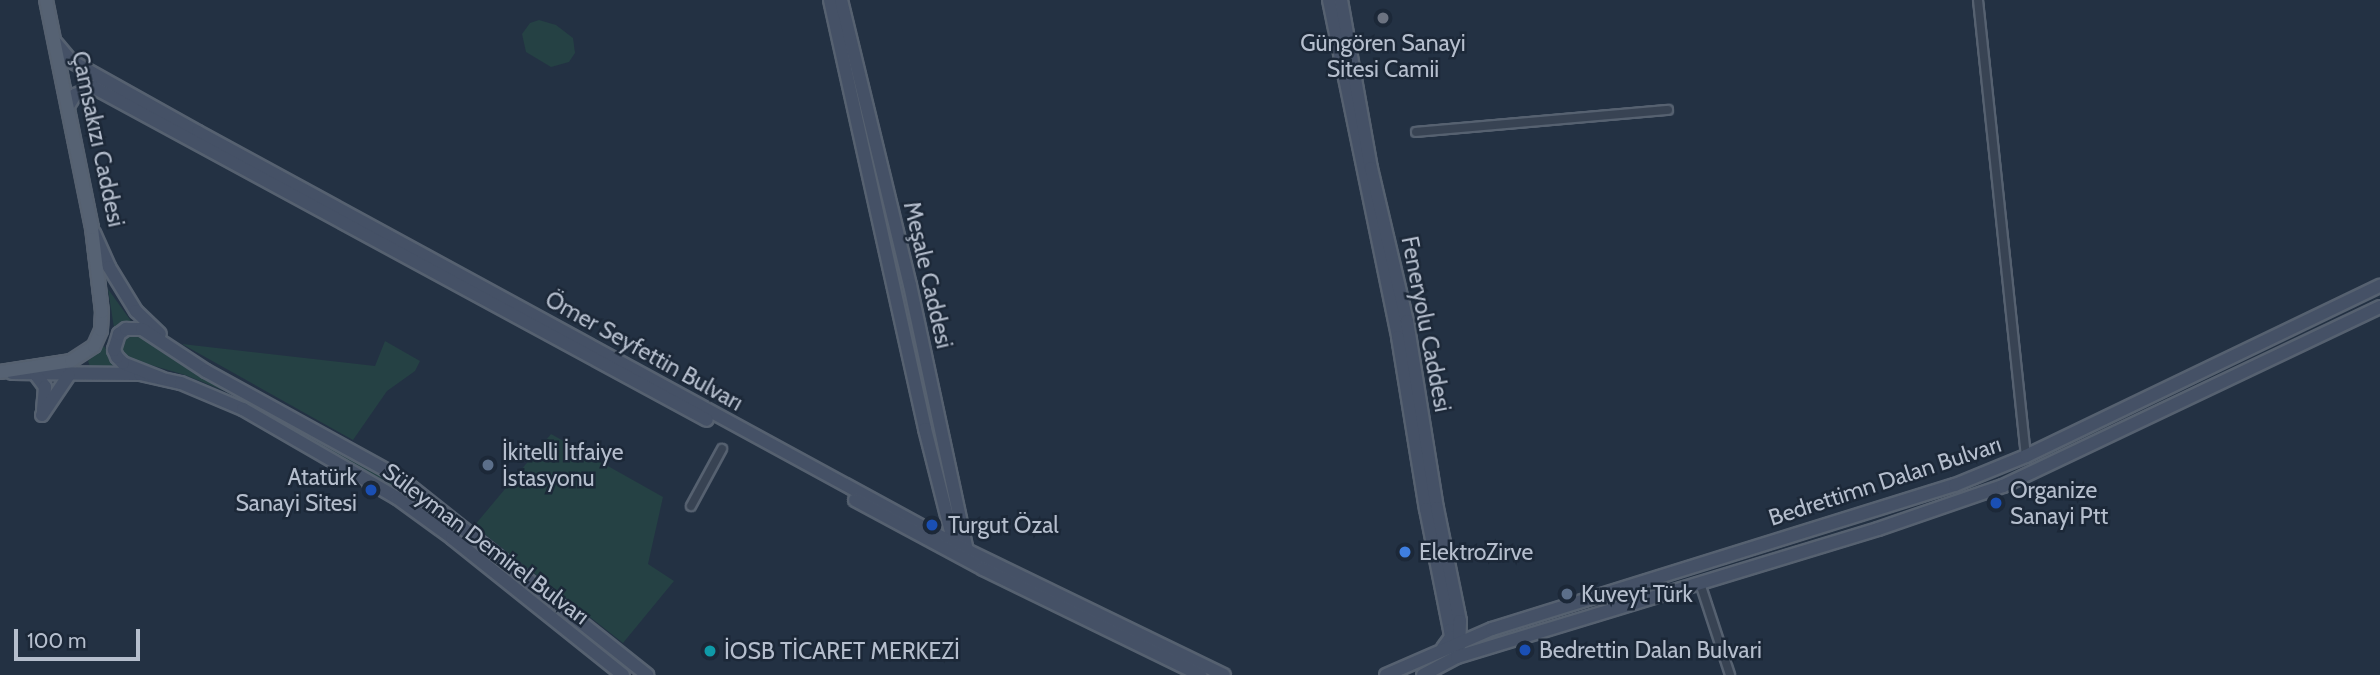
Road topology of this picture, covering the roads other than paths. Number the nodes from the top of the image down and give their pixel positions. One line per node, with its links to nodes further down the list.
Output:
1 (46, 0): 7 (main road, Çamsakızı Caddesi)
2 (830, 0): 23 (street, Meşale Caddesi)
3 (841, 0): 24 (street, Meşale Caddesi)
4 (1329, 0): 29 (street, Feneryolu Caddesi)
5 (1340, 0): 26 (street, Feneryolu Caddesi)
6 (1978, 0): 21 (street)
7 (56, 43): 8 (main road, Çamsakızı Caddesi); 11 (street, Ömer Seyfettin Bulvarı)
8 (68, 106): 11 (street, Ömer Seyfettin Bulvarı); 12 (main road, Çamsakızı Caddesi)
9 (1668, 110): 10 (street)
10 (1416, 132)
11 (226, 154): 23 (street, Ömer Seyfettin Bulvarı)
12 (92, 228): 15 (street, Çamsakızı Caddesi); 16 (main road, Süleyman Demirel Bulvarı)
13 (2380, 286): 21 (street, Bedrettimn Dalan Bulvarı)
14 (2380, 307): 25 (street, Bedrettimn Dalan Bulvarı)
15 (172, 347): 19 (street); 32 (street, Süleyman Demirel Bulvarı)
16 (1, 372): 17 (street, Süleyman Demirel Bulvarı)
17 (36, 375): 18 (street, Süleyman Demirel Bulvarı); 18 (street)
18 (69, 375): 19 (street, Süleyman Demirel Bulvarı)
19 (161, 378): 31 (street, Süleyman Demirel Bulvarı)
20 (722, 449): 22 (street)
21 (2026, 456): 27 (street, Bedrettimn Dalan Bulvarı)
22 (691, 506)
23 (953, 548): 24 (street, Ömer Seyfettin Bulvarı)
24 (965, 555): 33 (street, Ömer Seyfettin Bulvarı); 34 (street, Ömer Seyfettin Bulvarı)
25 (1700, 583): 30 (street, Bedrettimn Dalan Bulvarı); 37 (street)
26 (1460, 618): 27 (street); 28 (street, Feneryolu Caddesi)
27 (1492, 629): 28 (street, Bedrettimn Dalan Bulvarı)
28 (1460, 642): 29 (street, Bedrettimn Dalan Bulvarı); 30 (street, Feneryolu Caddesi)
29 (1443, 648): 35 (street, Bedrettimn Dalan Bulvarı)
30 (1457, 657): 36 (street, Bedrettimn Dalan Bulvarı)
31 (623, 675)
32 (647, 675)
33 (1200, 675)
34 (1224, 675)
35 (1386, 675)
36 (1423, 675)
37 (1730, 675)

